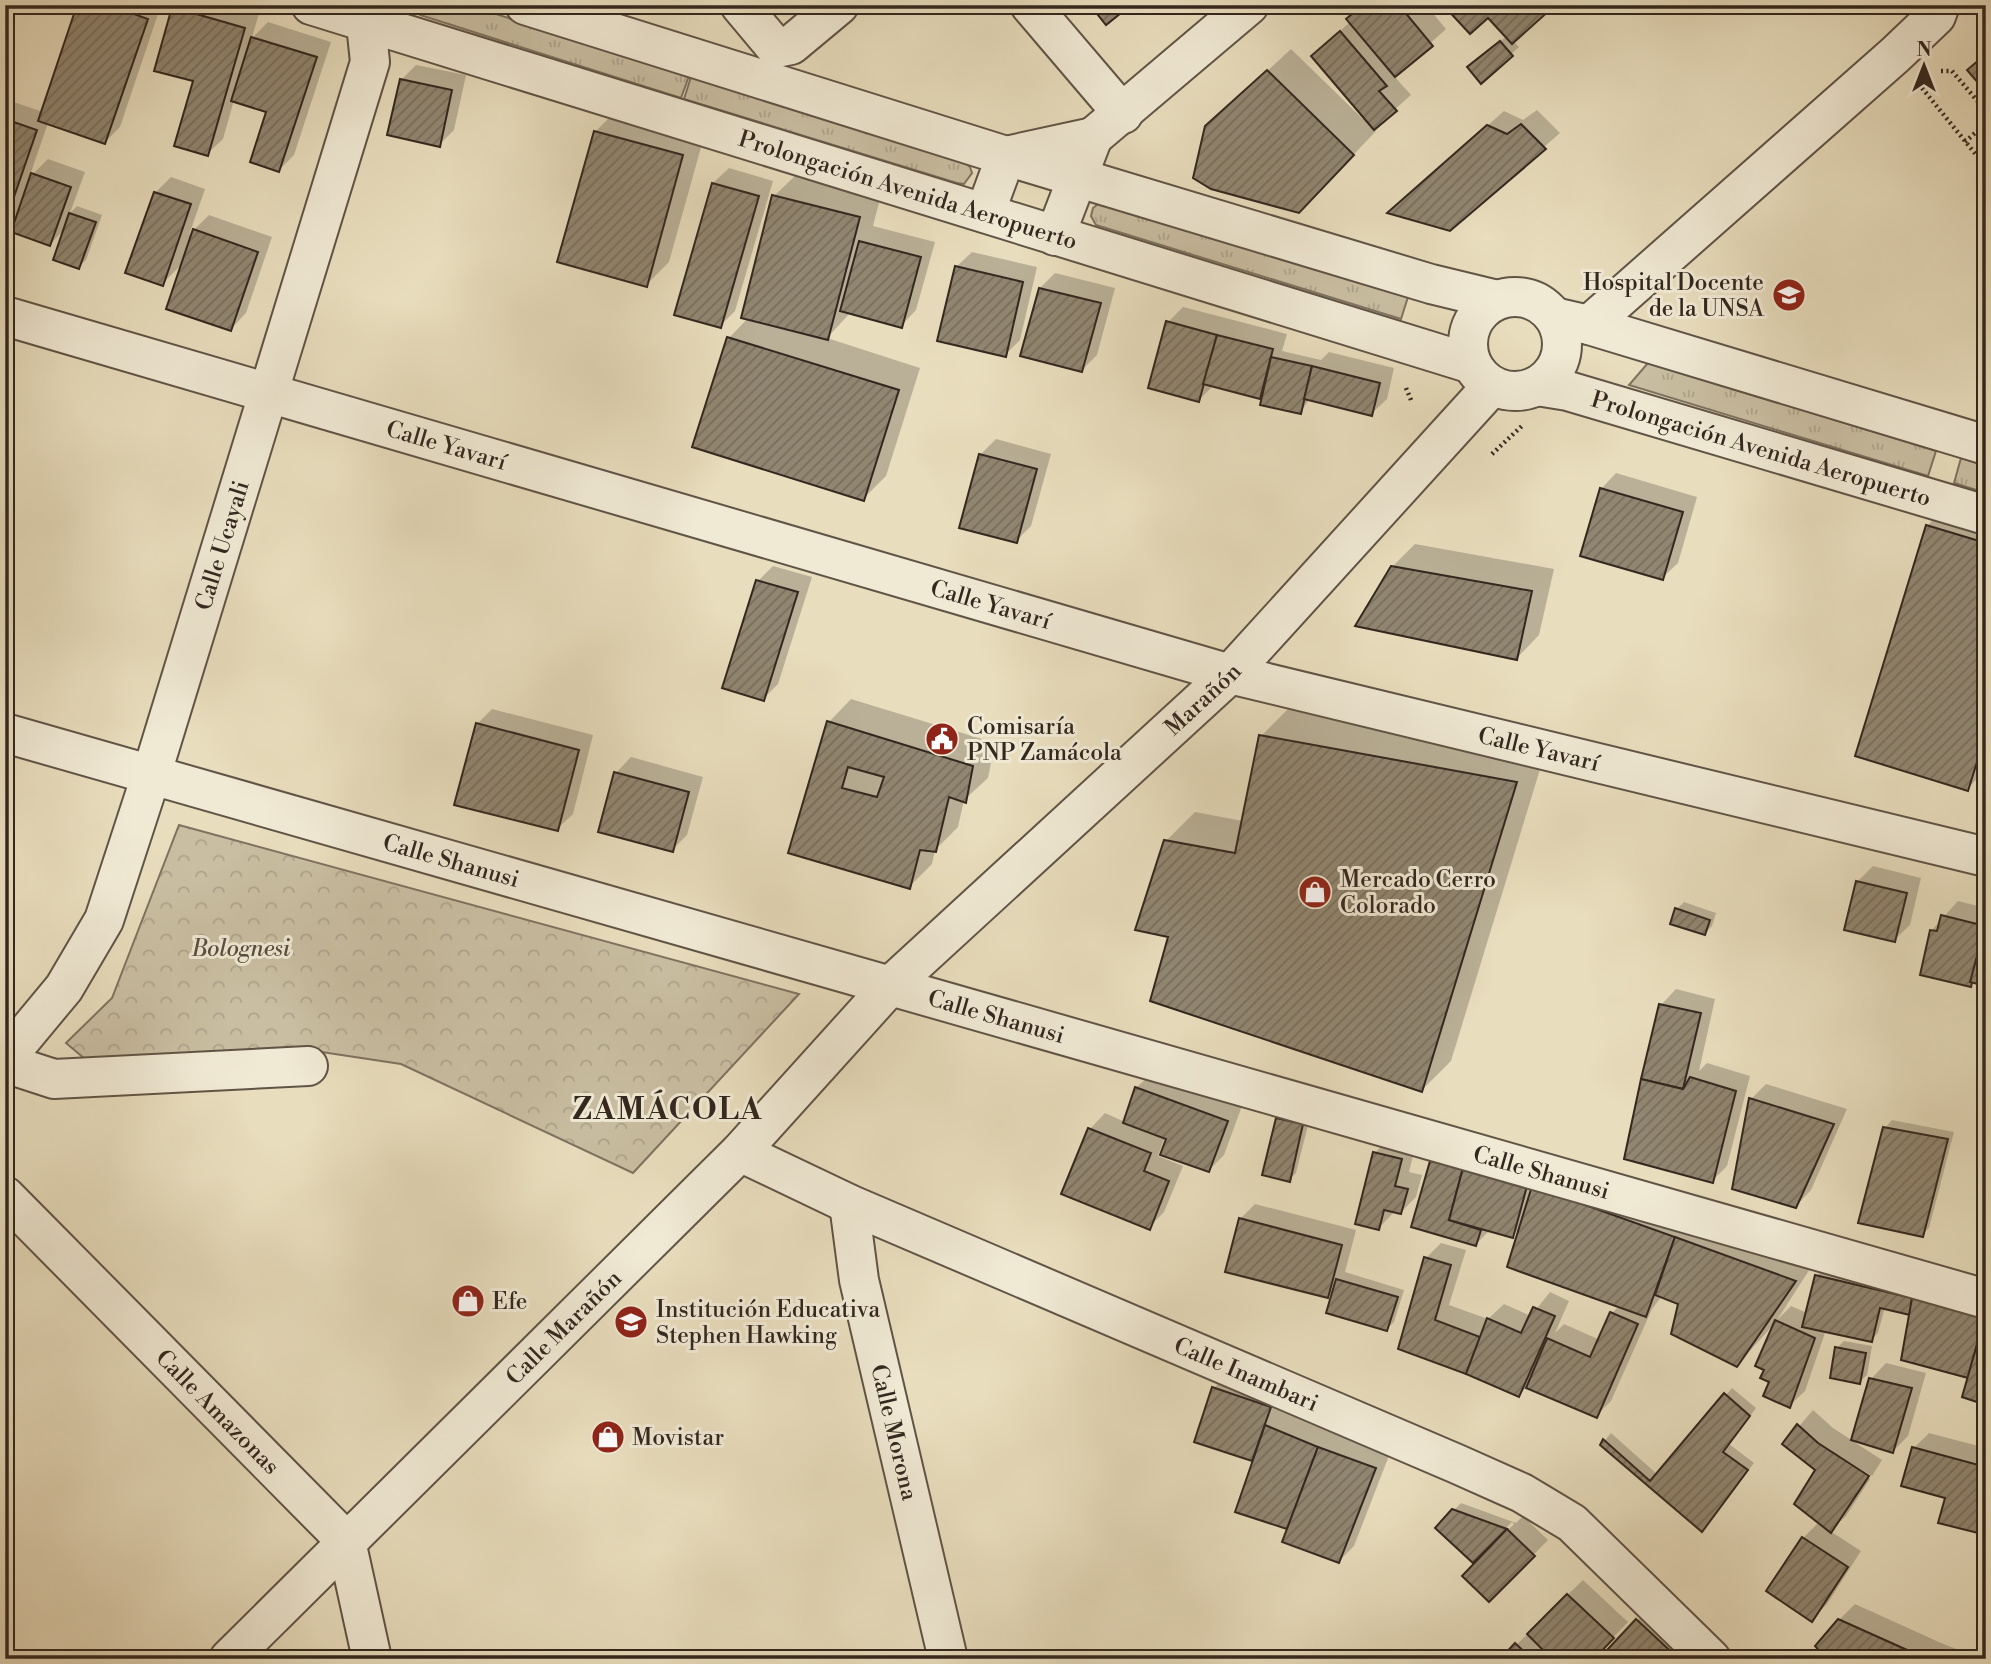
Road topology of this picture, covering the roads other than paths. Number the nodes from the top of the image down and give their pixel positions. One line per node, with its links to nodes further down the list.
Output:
1 (311, 5): 8 (street, Prolongación Avenida Aeropuerto)
2 (525, 5): 9 (street)
3 (740, 5): 9 (street)
4 (839, 5): 9 (street)
5 (1030, 5): 10 (street)
6 (1249, 5): 10 (street)
7 (1940, 5): 18 (street)
8 (360, 11): 14 (street, Prolongación Avenida Aeropuerto); 20 (street, Calle Ucayali)
9 (771, 64): 12 (street)
10 (1123, 114): 11 (street)
11 (1093, 137): 12 (street); 13 (street)
12 (1006, 156): 13 (street); 14 (street)
13 (1077, 175): 15 (street); 16 (street)
14 (985, 214): 15 (street, Prolongación Avenida Aeropuerto)
15 (1055, 236): 19 (street, Prolongación Avenida Aeropuerto)
16 (1497, 300): 18 (street); 19 (street)
17 (5, 316): 20 (street, Calle Yavarí)
18 (1572, 321): 21 (street); 22 (street)
19 (1482, 375): 21 (street); 24 (street, Marañón)
20 (268, 393): 24 (street, Calle Yavarí); 26 (street, Calle Ucayali)
21 (1532, 403): 23 (street, Prolongación Avenida Aeropuerto)
22 (1986, 445)
23 (1986, 516)
24 (1230, 674): 27 (street, Calle Yavarí); 28 (street, Marañón)
25 (5, 733): 26 (street, Calle Shanusi)
26 (151, 776): 28 (street, Calle Shanusi); 29 (street, Calle Ucayali)
27 (1986, 857)
28 (889, 987): 31 (street, Calle Marañón); 34 (street, Calle Shanusi)
29 (5, 1061): 30 (street)
30 (308, 1066)
31 (740, 1153): 33 (street, Calle Inambari); 35 (street, Calle Marañón)
32 (5, 1196): 35 (street, Calle Amazonas)
33 (849, 1204): 38 (street, Calle Morona); 39 (street, Calle Inambari)
34 (1986, 1298)
35 (346, 1541): 36 (street, Calle Marañón); 37 (street)
36 (229, 1659)
37 (372, 1659)
38 (948, 1659)
39 (1711, 1659)

